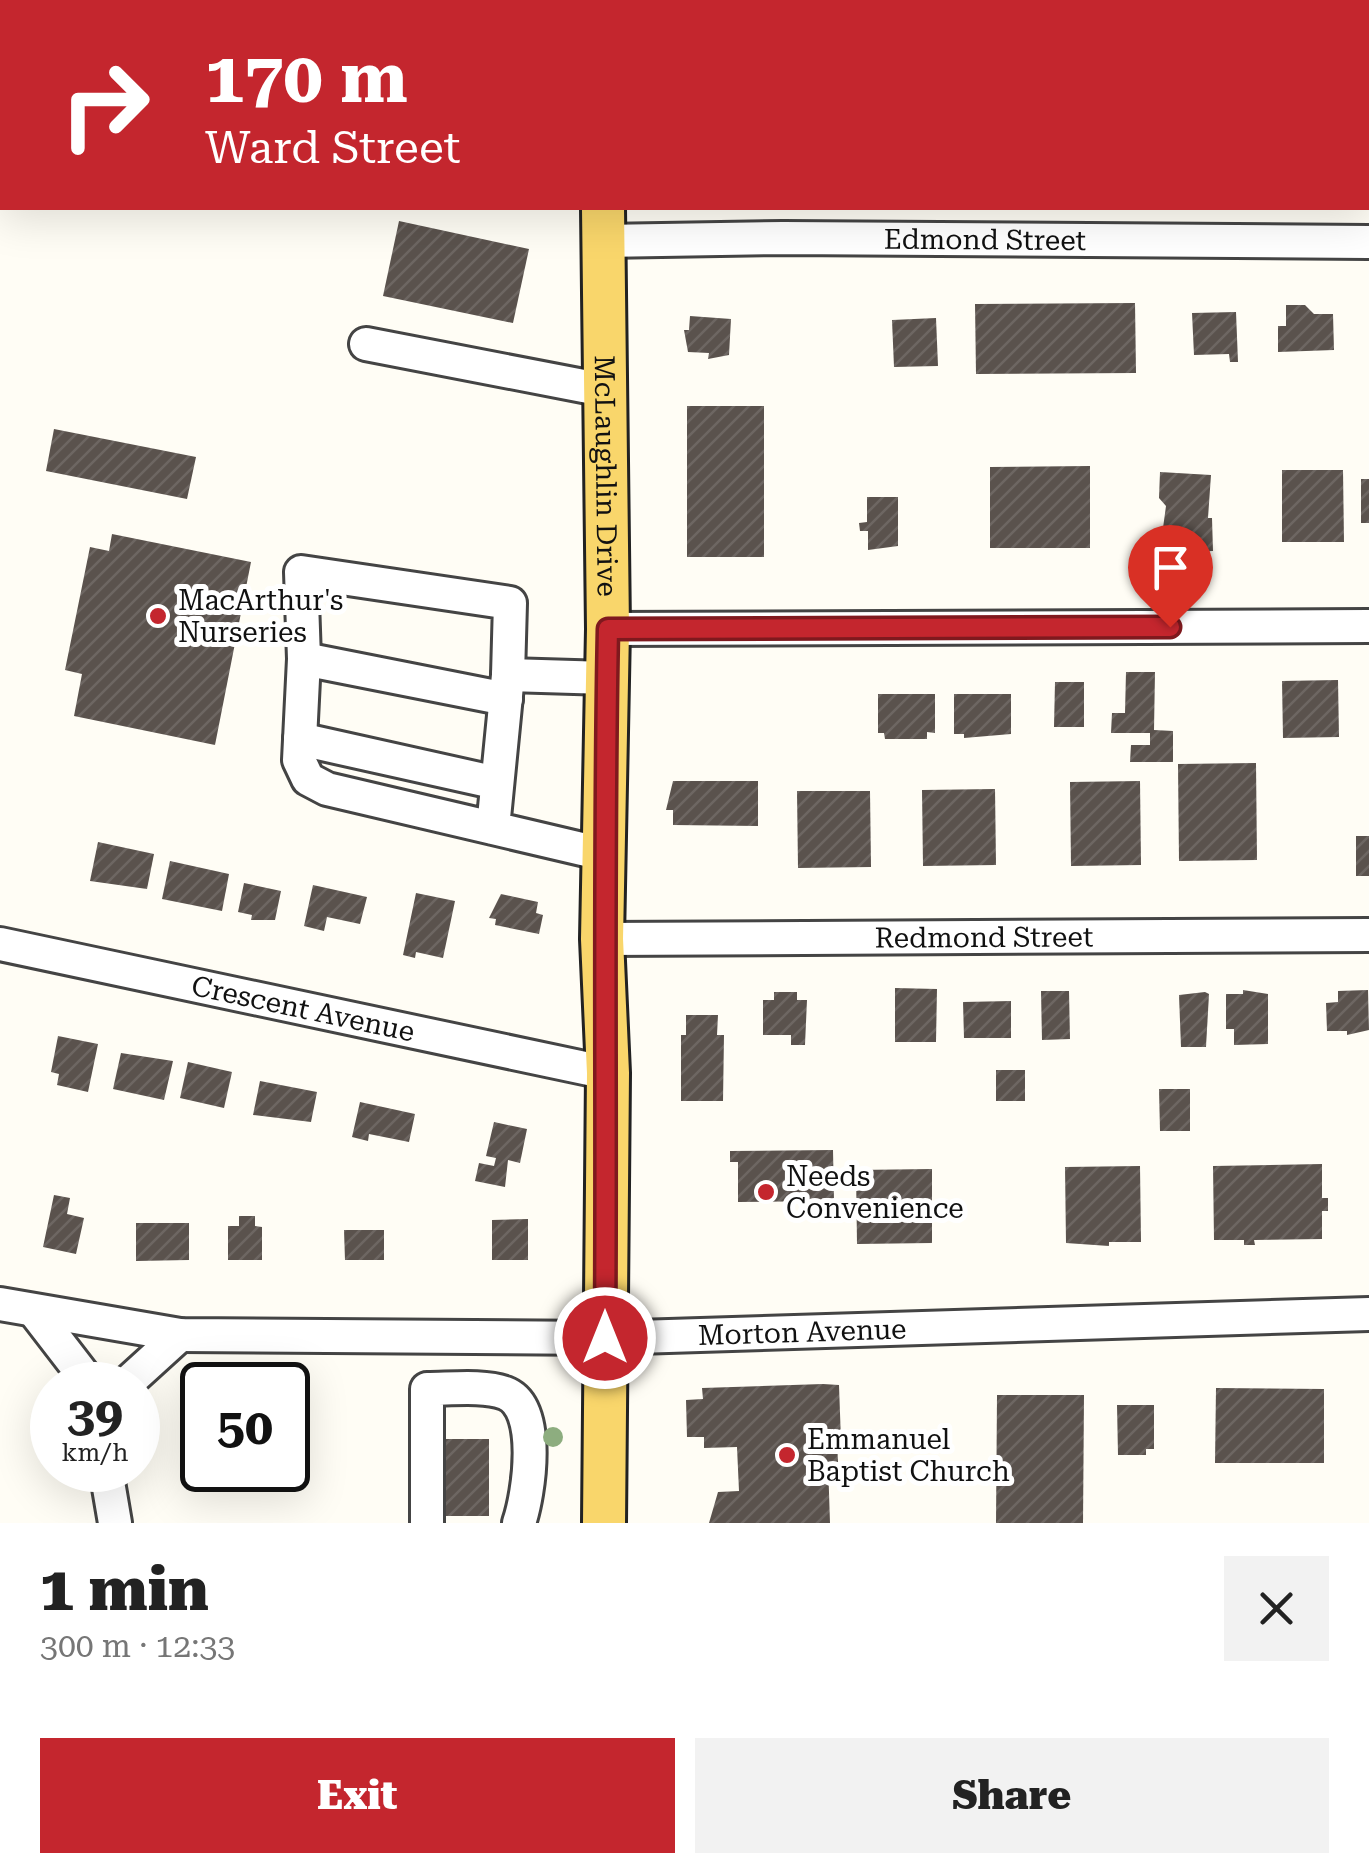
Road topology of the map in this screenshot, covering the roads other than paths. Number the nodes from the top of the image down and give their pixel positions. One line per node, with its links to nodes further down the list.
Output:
1 (603, 224): 2 (street, Edmond Street); 4 (main road, McLaughlin Drive)
2 (1369, 242)
3 (366, 344): 4 (street)
4 (604, 390): 6 (main road, McLaughlin Drive)
5 (1369, 626): 6 (street)
6 (608, 629): 8 (main road, McLaughlin Drive)
7 (304, 660): 9 (street); 9 (street); 10 (street)
8 (606, 678): 9 (street); 13 (main road, McLaughlin Drive)
9 (507, 687): 11 (street)
10 (300, 739): 11 (street); 12 (street)
11 (498, 783): 12 (street)
12 (493, 828): 13 (street)
13 (603, 854): 15 (main road, McLaughlin Drive)
14 (1369, 935): 15 (street, Redmond Street)
15 (602, 939): 17 (main road, McLaughlin Drive)
16 (0, 944): 17 (street, Crescent Avenue)
17 (608, 1073): 22 (main road, McLaughlin Drive)
18 (0, 1304): 19 (street, Morton Avenue)
19 (34, 1311): 21 (street, Morton Avenue); 23 (street)
20 (1369, 1314): 22 (street, Morton Avenue)
21 (180, 1335): 22 (street, Morton Avenue); 24 (street)
22 (605, 1338): 29 (main road, McLaughlin Drive)
23 (73, 1362)
24 (150, 1362)
25 (110, 1492): 26 (street)
26 (115, 1523)
27 (427, 1523): 28 (street)
28 (519, 1523)
29 (604, 1523)

